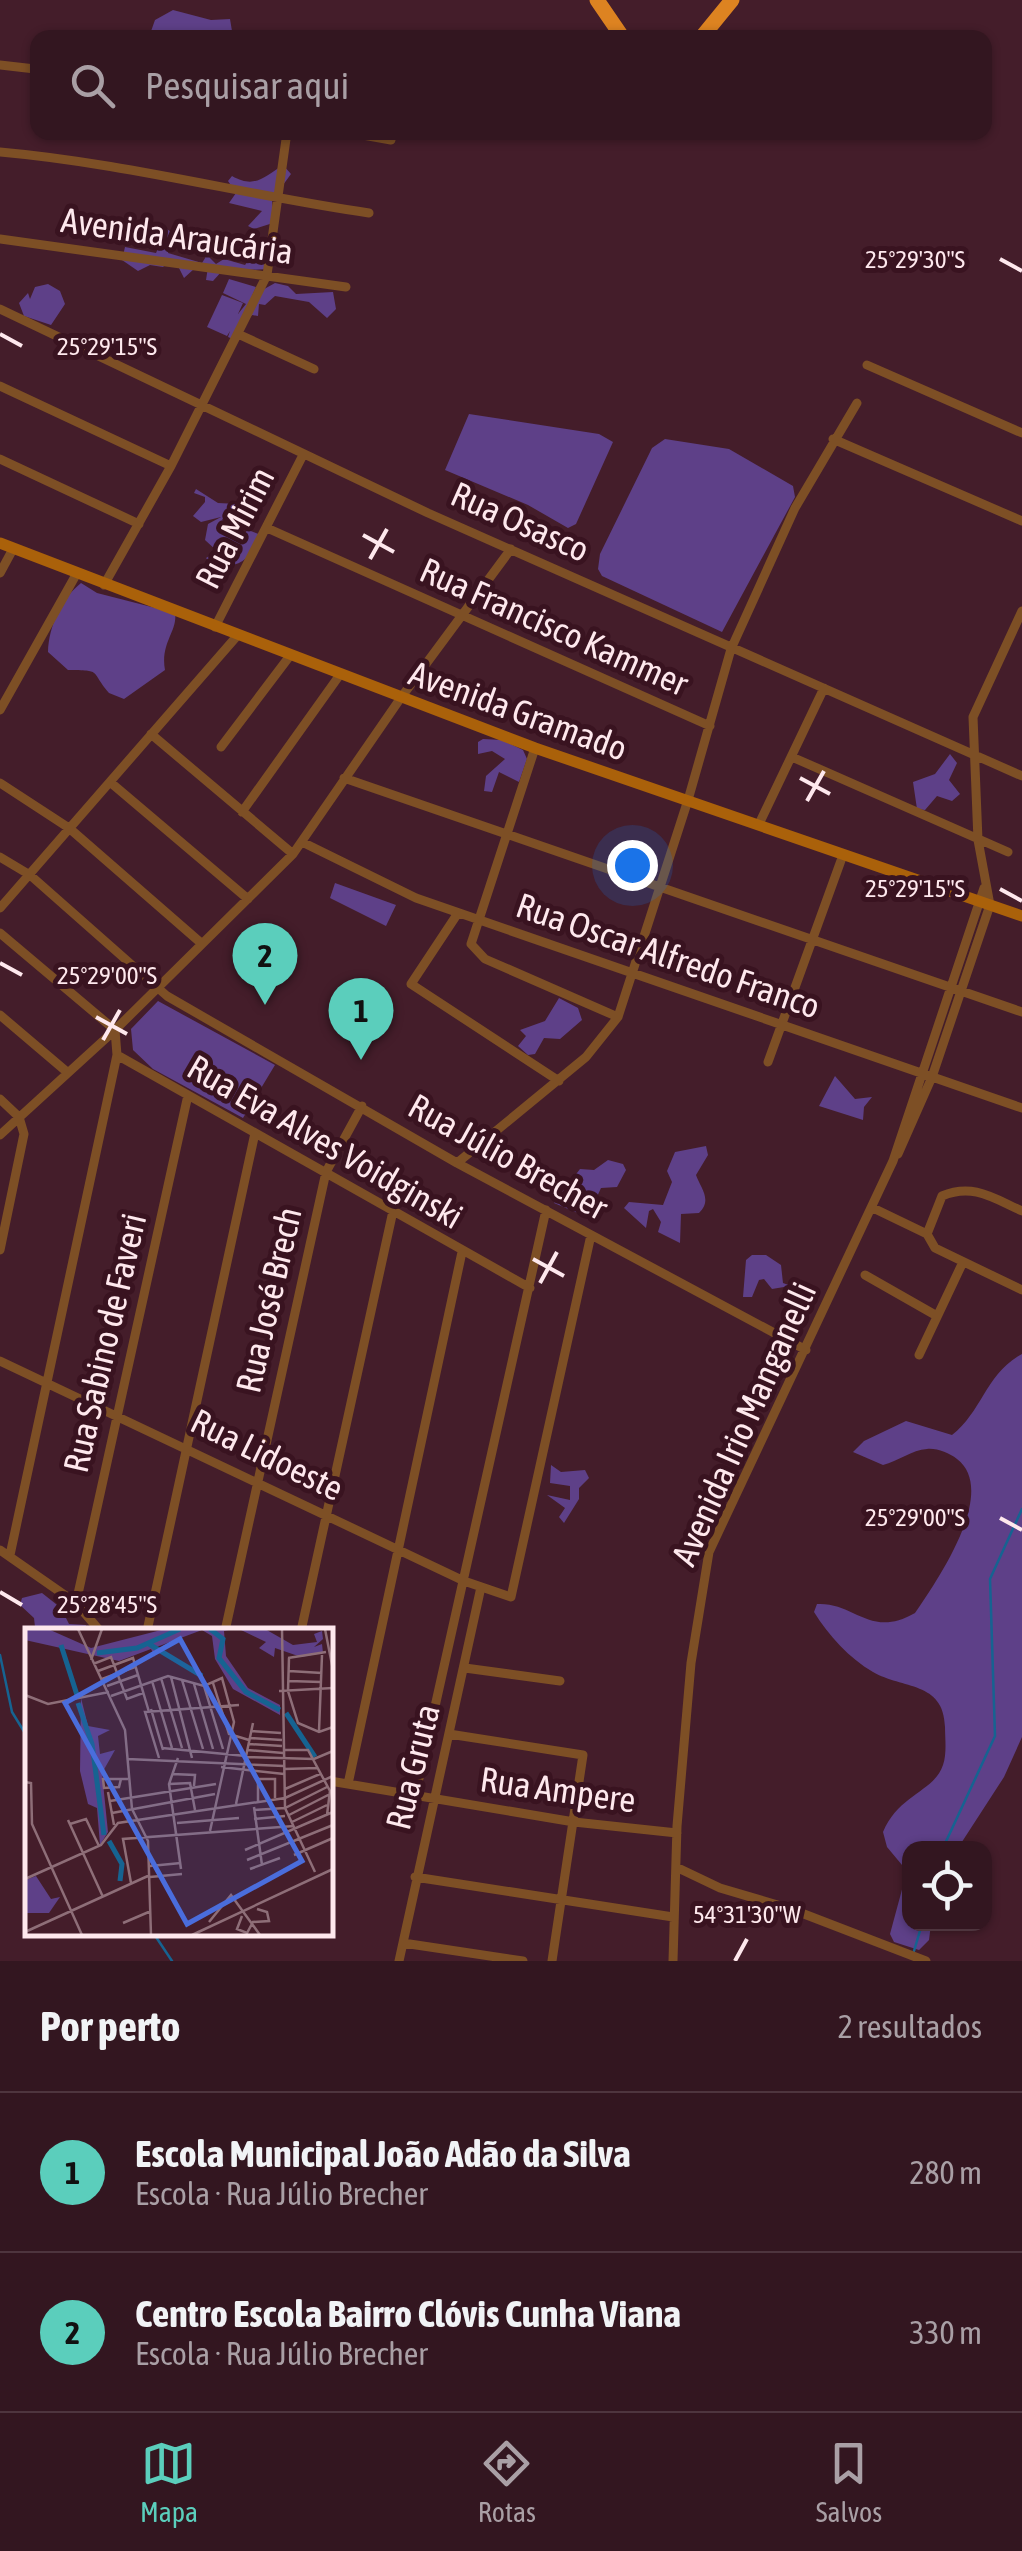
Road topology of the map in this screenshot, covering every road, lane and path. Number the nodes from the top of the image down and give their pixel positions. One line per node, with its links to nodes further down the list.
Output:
1 (598, 0): 5 (highway)
2 (724, 0): 4 (highway)
3 (732, 0): 4 (highway)
4 (717, 22): 6 (highway)
5 (618, 30)
6 (710, 30)
7 (0, 65): 8 (street)
8 (30, 68)
9 (286, 140): 11 (street)
10 (0, 152): 11 (street)
11 (278, 200): 12 (street); 14 (street)
12 (369, 213)
13 (0, 238): 14 (street, Avenida Araucária)
14 (267, 275): 15 (street, Avenida Araucária); 17 (street)
15 (346, 287)
16 (0, 310): 22 (street, Rua Osasco)
17 (238, 334): 19 (street); 22 (street)
18 (867, 365): 23 (street)
19 (314, 370)
20 (0, 386): 27 (street)
21 (857, 403): 24 (street)
22 (202, 406): 25 (street, Rua Osasco); 27 (street)
23 (1022, 433)
24 (833, 439): 28 (street); 41 (street)
25 (303, 455): 30 (street, Rua Mirim); 33 (street, Rua Osasco)
26 (0, 459): 29 (street)
27 (171, 466): 29 (street)
28 (1022, 521)
29 (139, 524): 36 (street)
30 (267, 528): 38 (street, Rua Francisco Kammer); 39 (street, Rua Mirim)
31 (0, 544): 32 (street, Avenida Gramado)
32 (13, 549): 34 (street); 35 (street, Avenida Gramado)
33 (511, 549): 38 (street); 41 (street, Rua Osasco)
34 (0, 573)
35 (77, 573): 36 (street, Avenida Gramado); 46 (street)
36 (104, 586): 39 (street, Avenida Gramado)
37 (1022, 610): 51 (street)
38 (460, 616): 45 (street); 47 (street, Rua Francisco Kammer)
39 (215, 627): 40 (street, Avenida Gramado)
40 (238, 636): 42 (street, Avenida Gramado); 48 (street)
41 (730, 649): 44 (street, Rua Osasco); 47 (street)
42 (289, 657): 43 (street, Avenida Gramado); 49 (street)
43 (339, 676): 45 (street, Avenida Gramado); 58 (street)
44 (824, 688): 51 (street, Rua Osasco); 52 (street)
45 (400, 699): 50 (street, Avenida Gramado); 54 (street)
46 (0, 710)
47 (710, 726): 57 (street)
48 (151, 734): 55 (street); 58 (street)
49 (221, 747)
50 (535, 748): 57 (street, Avenida Gramado); 61 (street)
51 (974, 755): 53 (street, Rua Osasco); 62 (street)
52 (792, 757): 59 (street); 62 (street)
53 (1022, 776)
54 (344, 778): 61 (street); 63 (street)
55 (110, 782): 60 (street); 70 (street)
56 (0, 783): 60 (street)
57 (688, 800): 59 (street, Avenida Gramado); 69 (street)
58 (242, 812): 65 (street)
59 (759, 824): 66 (street, Avenida Gramado)
60 (69, 828): 68 (street); 78 (street)
61 (504, 833): 69 (street); 75 (street)
62 (978, 840): 64 (street); 71 (street)
63 (302, 842): 65 (street); 73 (street, Rua Oscar Alfredo Franco)
64 (1008, 852)
65 (293, 854): 70 (street)
66 (843, 855): 71 (street, Avenida Gramado); 77 (street)
67 (0, 857): 68 (street, Rua Júlio Brecher)
68 (30, 876): 72 (street); 80 (street, Rua Júlio Brecher)
69 (658, 886): 77 (street); 79 (street)
70 (248, 900): 78 (street)
71 (984, 903): 74 (street, Avenida Gramado); 81 (street, Avenida Irio Manganelli); 82 (street, Avenida Irio Manganelli)
72 (0, 908)
73 (458, 912): 75 (street, Rua Oscar Alfredo Franco); 93 (street)
74 (1022, 916)
75 (476, 918): 79 (street, Rua Oscar Alfredo Franco); 85 (street)
76 (0, 933): 87 (street)
77 (812, 941): 81 (street); 86 (street)
78 (201, 943): 80 (street)
79 (630, 973): 85 (street); 86 (street, Rua Oscar Alfredo Franco)
80 (157, 986): 87 (street); 96 (street, Rua Júlio Brecher)
81 (949, 988): 82 (street); 91 (street, Avenida Irio Manganelli)
82 (962, 992): 83 (street); 92 (street, Avenida Irio Manganelli)
83 (1022, 1012)
84 (0, 1015): 90 (street)
85 (618, 1018): 93 (street)
86 (783, 1026): 89 (street); 91 (street, Rua Oscar Alfredo Franco)
87 (116, 1030): 88 (street); 90 (street)
88 (117, 1055): 94 (street, Rua Eva Alves Voidginski); 120 (street)
89 (768, 1062)
90 (67, 1072): 98 (street)
91 (919, 1074): 92 (street, Rua Oscar Alfredo Franco); 101 (street, Avenida Irio Manganelli)
92 (932, 1077): 97 (street, Rua Oscar Alfredo Franco); 101 (street, Avenida Irio Manganelli)
93 (558, 1081): 102 (street)
94 (188, 1095): 99 (street, Rua Eva Alves Voidginski); 121 (street, Rua Sabino de Faveri)
95 (0, 1099): 98 (street)
96 (362, 1106): 102 (street, Rua Júlio Brecher); 103 (street, Rua José Brech)
97 (1022, 1108)
98 (19, 1116): 100 (street); 110 (street)
99 (255, 1133): 103 (street, Rua Eva Alves Voidginski); 122 (street)
100 (0, 1135)
101 (893, 1160): 104 (street, Avenida Irio Manganelli)
102 (457, 1163): 105 (street, Rua Júlio Brecher)
103 (326, 1172): 106 (street, Rua Eva Alves Voidginski); 123 (street, Rua José Brech)
104 (873, 1208): 108 (street); 117 (street, Avenida Irio Manganelli)
105 (546, 1210): 109 (street, Rua Júlio Brecher); 114 (street, Rua Gruta)
106 (393, 1211): 111 (street, Rua Eva Alves Voidginski); 124 (street)
107 (1022, 1211): 108 (street)
108 (926, 1234): 112 (street)
109 (591, 1235): 117 (street, Rua Júlio Brecher); 128 (street, Rua Lidoeste)
110 (0, 1250)
111 (462, 1252): 114 (street, Rua Eva Alves Voidginski); 125 (street)
112 (963, 1262): 115 (street); 116 (street)
113 (865, 1275): 116 (street)
114 (530, 1288): 127 (street, Rua Gruta)
115 (1022, 1290)
116 (937, 1316): 118 (street)
117 (806, 1350): 142 (street, Avenida Irio Manganelli)
118 (919, 1355)
119 (0, 1361): 120 (street, Rua Lidoeste)
120 (47, 1382): 121 (street, Rua Lidoeste); 126 (street)
121 (117, 1414): 122 (street, Rua Lidoeste); 129 (street, Rua Sabino de Faveri)
122 (187, 1447): 123 (street, Rua Lidoeste); 131 (street)
123 (256, 1480): 124 (street, Rua Lidoeste); 132 (street, Rua José Brech)
124 (327, 1514): 125 (street, Rua Lidoeste); 133 (street)
125 (396, 1548): 127 (street, Rua Lidoeste); 138 (street)
126 (5, 1553): 129 (street)
127 (464, 1581): 128 (street, Rua Lidoeste); 139 (street, Rua Gruta)
128 (481, 1587): 134 (street, Rua Gruta)
129 (76, 1603): 130 (street)
130 (97, 1628)
131 (148, 1628)
132 (227, 1628)
133 (302, 1628)
134 (465, 1668): 135 (street); 136 (street, Rua Gruta)
135 (560, 1680)
136 (449, 1734): 140 (street, Rua Gruta); 141 (street)
137 (332, 1781): 138 (street, Rua Ampere)
138 (348, 1784): 139 (street, Rua Ampere)
139 (415, 1796): 140 (street, Rua Ampere)
140 (432, 1800): 141 (street, Rua Ampere); 144 (street, Rua Gruta)
141 (574, 1822): 142 (street, Rua Ampere); 145 (street)
142 (677, 1833): 143 (street, Avenida Irio Manganelli)
143 (676, 1867): 146 (street, Avenida Irio Manganelli); 152 (street)
144 (416, 1877): 145 (street); 147 (street, Rua Gruta)
145 (560, 1902): 146 (street); 150 (street)
146 (673, 1917): 151 (street, Avenida Irio Manganelli)
147 (403, 1943): 148 (street, Rua Gruta); 149 (street)
148 (400, 1961)
149 (523, 1961)
150 (552, 1961)
151 (672, 1961)
152 (926, 1961)

